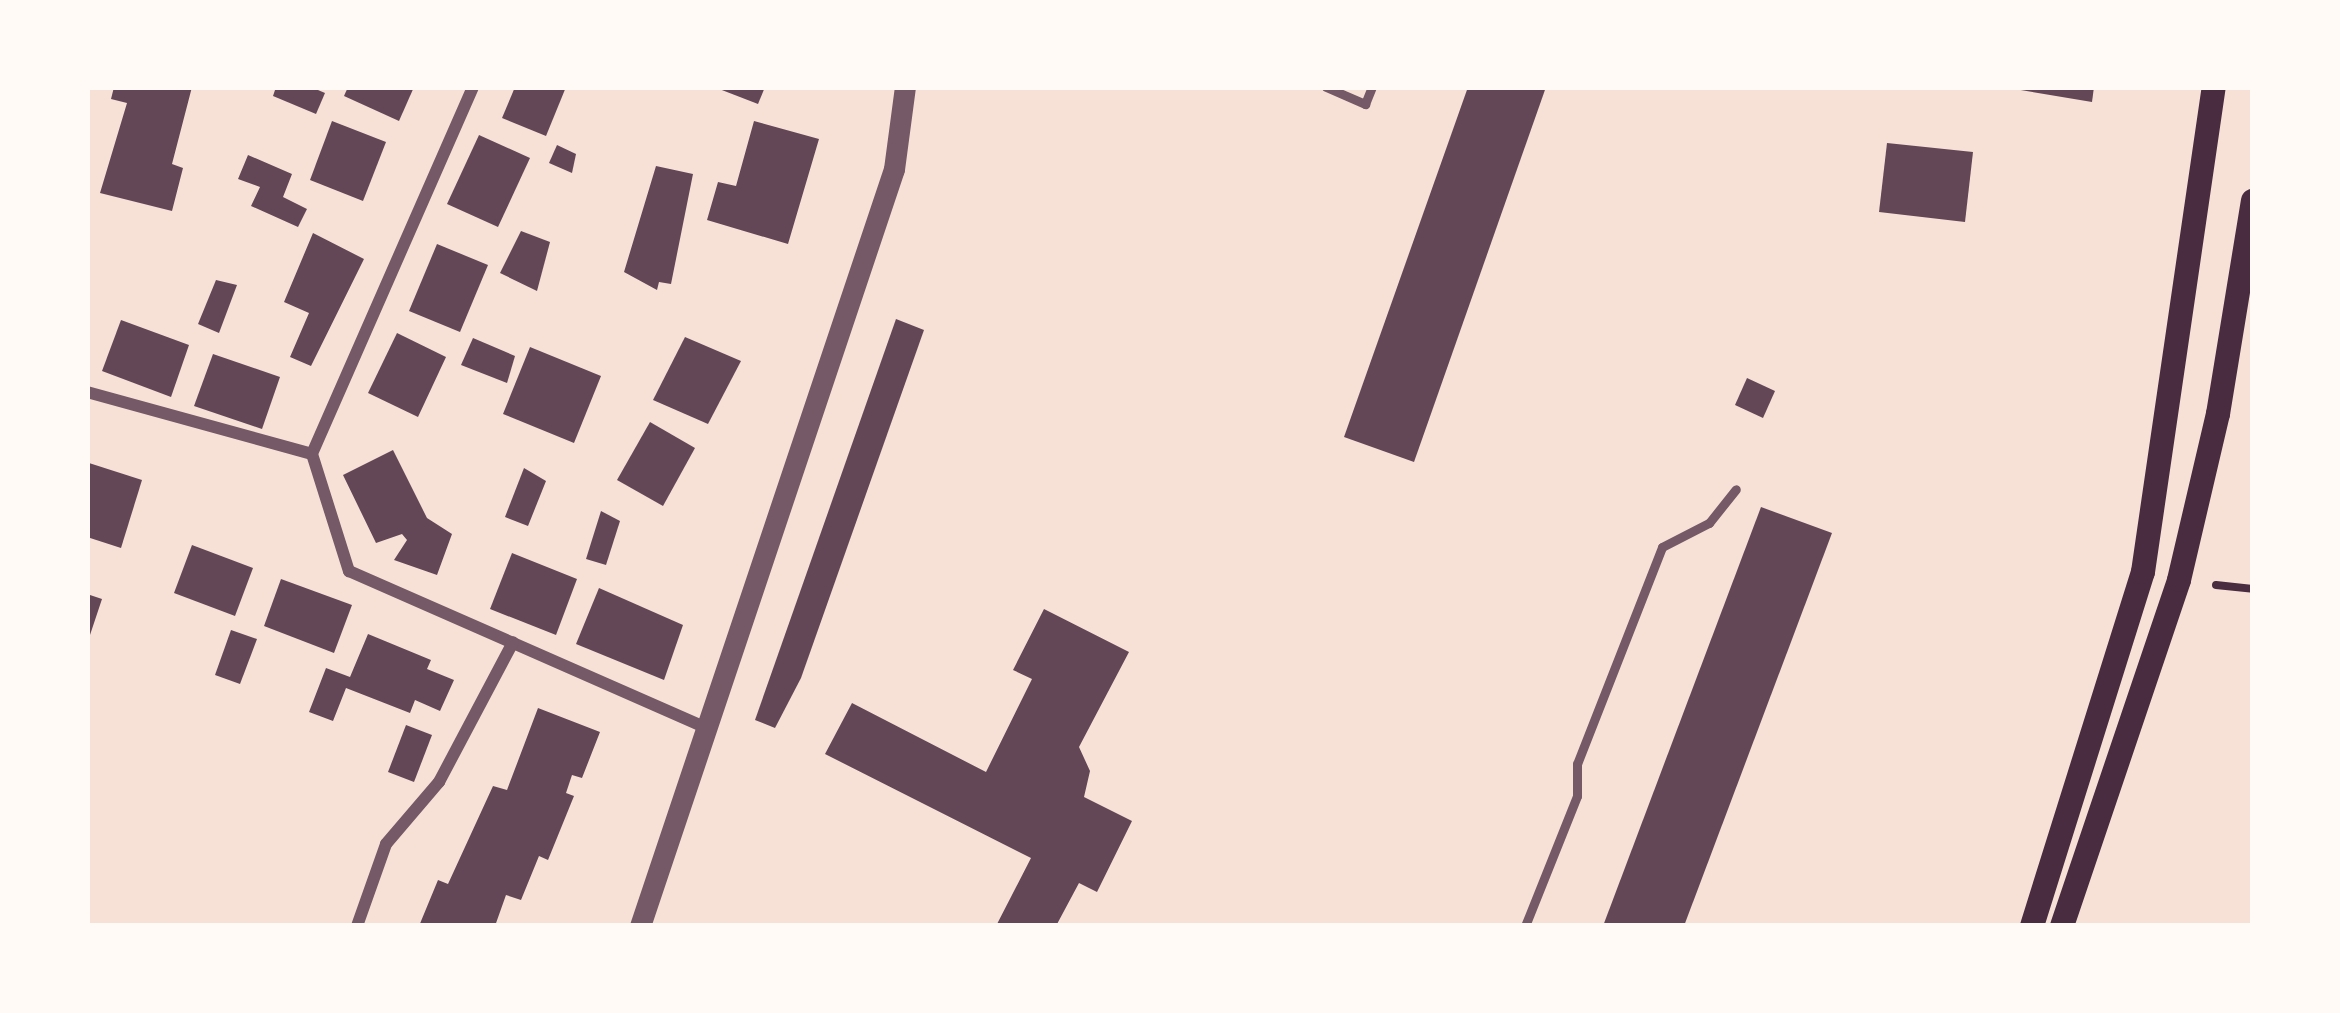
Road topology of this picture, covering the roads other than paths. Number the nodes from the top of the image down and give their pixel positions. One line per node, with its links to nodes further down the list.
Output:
1 (473, 87): 8 (street)
2 (905, 87): 11 (street)
3 (1326, 87): 4 (lane)
4 (1372, 87)
5 (2214, 87): 15 (main road)
6 (2253, 202): 16 (main road)
7 (87, 392): 8 (street)
8 (312, 454): 10 (street)
9 (1736, 489): 14 (lane)
10 (513, 642): 11 (street); 12 (street)
11 (704, 727): 13 (street)
12 (357, 926)
13 (640, 926)
14 (1525, 926)
15 (2032, 926)
16 (2062, 926)

